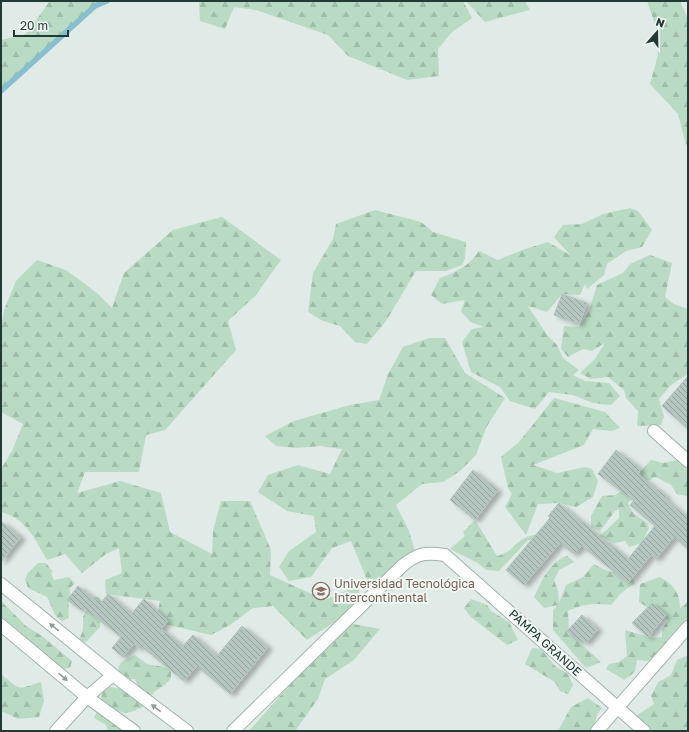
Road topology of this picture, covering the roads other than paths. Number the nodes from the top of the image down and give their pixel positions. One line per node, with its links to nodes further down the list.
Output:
1 (654, 431): 2 (street)
2 (688, 461)
3 (1, 584): 6 (street, one-way to 3)
4 (1, 626): 7 (street, one-way to 7)
5 (688, 627): 8 (street)
6 (113, 675): 7 (street); 11 (street, one-way to 6)
7 (87, 697): 9 (street); 10 (street)
8 (618, 707): 12 (street, PAMPA GRANDE); 13 (street); 14 (street, PAMPA GRANDE)
9 (56, 731)
10 (134, 731)
11 (187, 731)
12 (233, 731)
13 (597, 731)
14 (644, 731)

